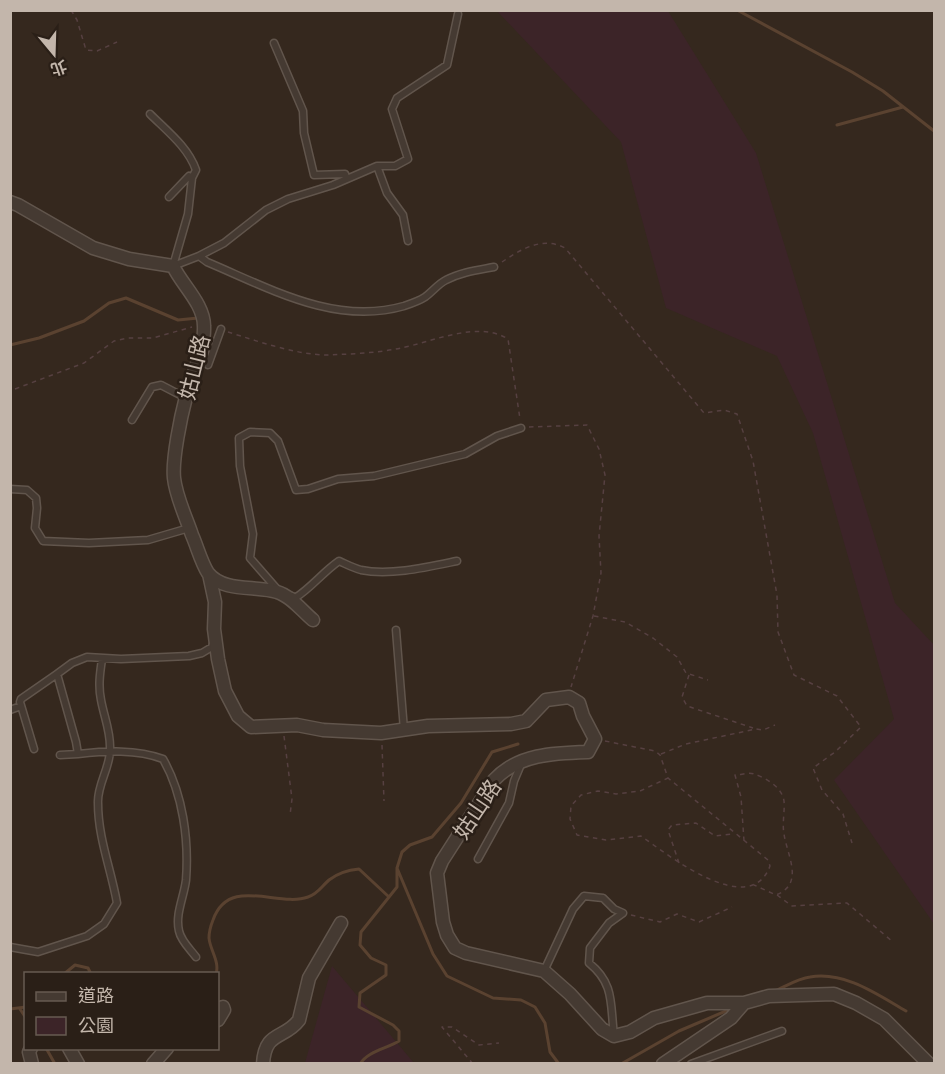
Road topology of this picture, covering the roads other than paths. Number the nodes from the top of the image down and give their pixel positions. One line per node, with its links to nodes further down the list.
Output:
1 (458, 14): 4 (lane)
2 (274, 43): 6 (lane)
3 (150, 114): 5 (lane)
4 (377, 166): 6 (lane); 9 (lane)
5 (192, 178): 7 (lane); 11 (lane)
6 (347, 179): 10 (lane)
7 (169, 197)
8 (10, 202): 11 (street)
9 (408, 241)
10 (199, 256): 11 (lane); 12 (lane)
11 (173, 266): 15 (street, 姑山路)
12 (494, 267)
13 (221, 329): 14 (lane)
14 (208, 365)
15 (186, 398): 16 (lane); 19 (street, 姑山路)
16 (132, 420)
17 (521, 428): 20 (lane)
18 (10, 489): 19 (lane)
19 (190, 528): 21 (street, 姑山路)
20 (457, 561)
21 (209, 574): 22 (street); 24 (street, 姑山路)
22 (313, 620)
23 (396, 630): 29 (lane)
24 (216, 638): 25 (lane); 29 (street, 姑山路)
25 (102, 659): 26 (lane); 31 (lane)
26 (57, 674): 27 (lane); 32 (lane)
27 (21, 706): 28 (lane); 30 (lane)
28 (10, 710)
29 (404, 730): 34 (street, 姑山路)
30 (34, 749)
31 (111, 751): 32 (lane); 37 (lane); 38 (lane)
32 (78, 754): 33 (lane)
33 (60, 756)
34 (522, 760): 35 (lane); 39 (street, 姑山路)
35 (478, 859)
36 (341, 923): 47 (street)
37 (10, 947)
38 (196, 957)
39 (544, 971): 44 (street, 姑山路); 44 (lane)
40 (744, 1003): 44 (street); 48 (street); 50 (street)
41 (219, 1009): 42 (street)
42 (219, 1018)
43 (782, 1031): 49 (lane)
44 (614, 1036)
45 (165, 1050): 46 (street)
46 (153, 1064)
47 (262, 1064)
48 (663, 1064)
49 (691, 1064)
50 (929, 1064)

